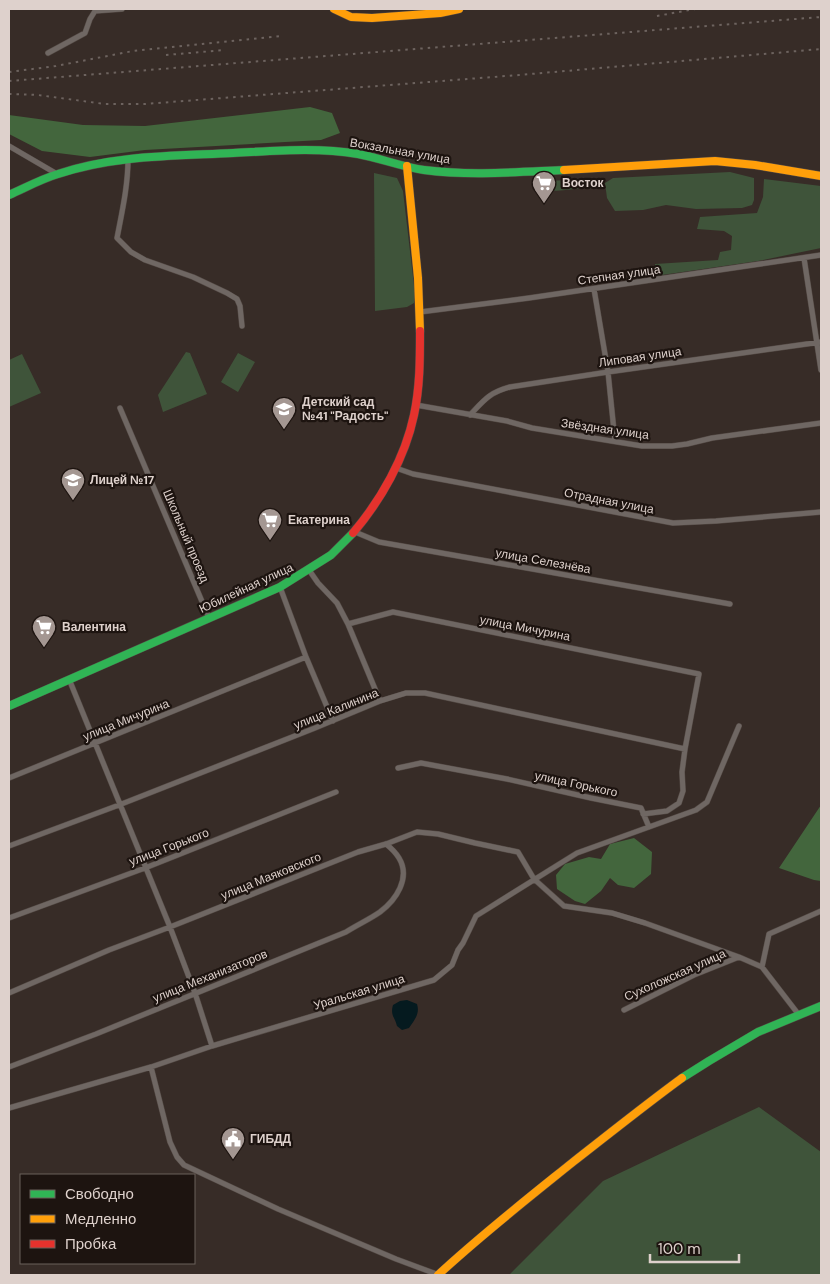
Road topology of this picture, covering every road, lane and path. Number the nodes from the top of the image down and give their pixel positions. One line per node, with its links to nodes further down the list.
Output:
1 (122, 9): 4 (street)
2 (334, 9): 3 (main road)
3 (459, 9)
4 (48, 53)
5 (9, 146): 8 (street)
6 (128, 159): 7 (main road, Вокзальная улица); 8 (main road, Вокзальная улица); 15 (street)
7 (407, 166): 9 (main road, Вокзальная улица); 14 (main road, Юбилейная улица)
8 (57, 174): 10 (main road, Вокзальная улица)
9 (821, 176)
10 (9, 195)
11 (821, 255): 12 (street, Степная улица)
12 (804, 258): 13 (street, Степная улица); 16 (street)
13 (594, 289): 14 (street, Степная улица); 18 (street)
14 (420, 312): 19 (main road, Юбилейная улица)
15 (242, 326)
16 (819, 342): 17 (street); 18 (street, Липовая улица)
17 (821, 370)
18 (608, 372): 21 (street, Липовая улица); 23 (street)
19 (416, 405): 21 (street, Звёздная улица); 24 (main road, Юбилейная улица)
20 (120, 408): 30 (street, Школьный проезд)
21 (470, 415): 23 (street, Звёздная улица)
22 (821, 423): 23 (street, Звёздная улица)
23 (615, 441)
24 (396, 468): 25 (street, Отрадная улица); 26 (main road, Юбилейная улица)
25 (821, 512)
26 (355, 532): 27 (main road, Юбилейная улица); 29 (street, улица Селезнёва)
27 (309, 570): 28 (main road, Юбилейная улица); 31 (street)
28 (280, 587): 30 (main road, Юбилейная улица); 32 (street)
29 (730, 604)
30 (209, 618): 33 (main road, Юбилейная улица)
31 (348, 624): 34 (street); 39 (street, улица Мичурина)
32 (306, 657): 36 (street); 38 (street, улица Мичурина)
33 (69, 680): 35 (main road, Юбилейная улица); 38 (street)
34 (380, 702): 36 (street, улица Калинина); 39 (street, улица Калинина)
35 (9, 706)
36 (333, 721): 43 (street, улица Калинина)
37 (739, 726): 45 (street, Уральская улица)
38 (96, 743): 41 (street, улица Мичурина); 43 (street)
39 (685, 749): 44 (street)
40 (398, 768): 44 (street, улица Горького)
41 (9, 778)
42 (336, 792): 48 (street, улица Горького)
43 (119, 805): 47 (street, улица Калинина); 48 (street)
44 (644, 814): 45 (street)
45 (649, 827): 49 (street, Уральская улица)
46 (386, 844): 49 (street, улица Маяковского); 52 (street, улица Маяковского); 56 (street, улица Механизаторов)
47 (9, 846)
48 (145, 868): 51 (street, улица Горького); 52 (street)
49 (534, 879): 53 (street, улица Маяковского); 60 (street, Уральская улица)
50 (821, 911): 54 (street)
51 (9, 918)
52 (170, 927): 55 (street, улица Маяковского); 56 (street)
53 (739, 957): 54 (street, Сухоложская улица); 58 (street, Сухоложская улица)
54 (762, 967): 59 (street)
55 (9, 992)
56 (195, 993): 60 (street); 61 (street, улица Механизаторов)
57 (821, 1006): 59 (main road)
58 (624, 1010)
59 (799, 1015): 64 (main road)
60 (212, 1046): 62 (street, Уральская улица)
61 (9, 1067)
62 (150, 1067): 63 (street, Уральская улица); 64 (street)
63 (9, 1108)
64 (438, 1275)

